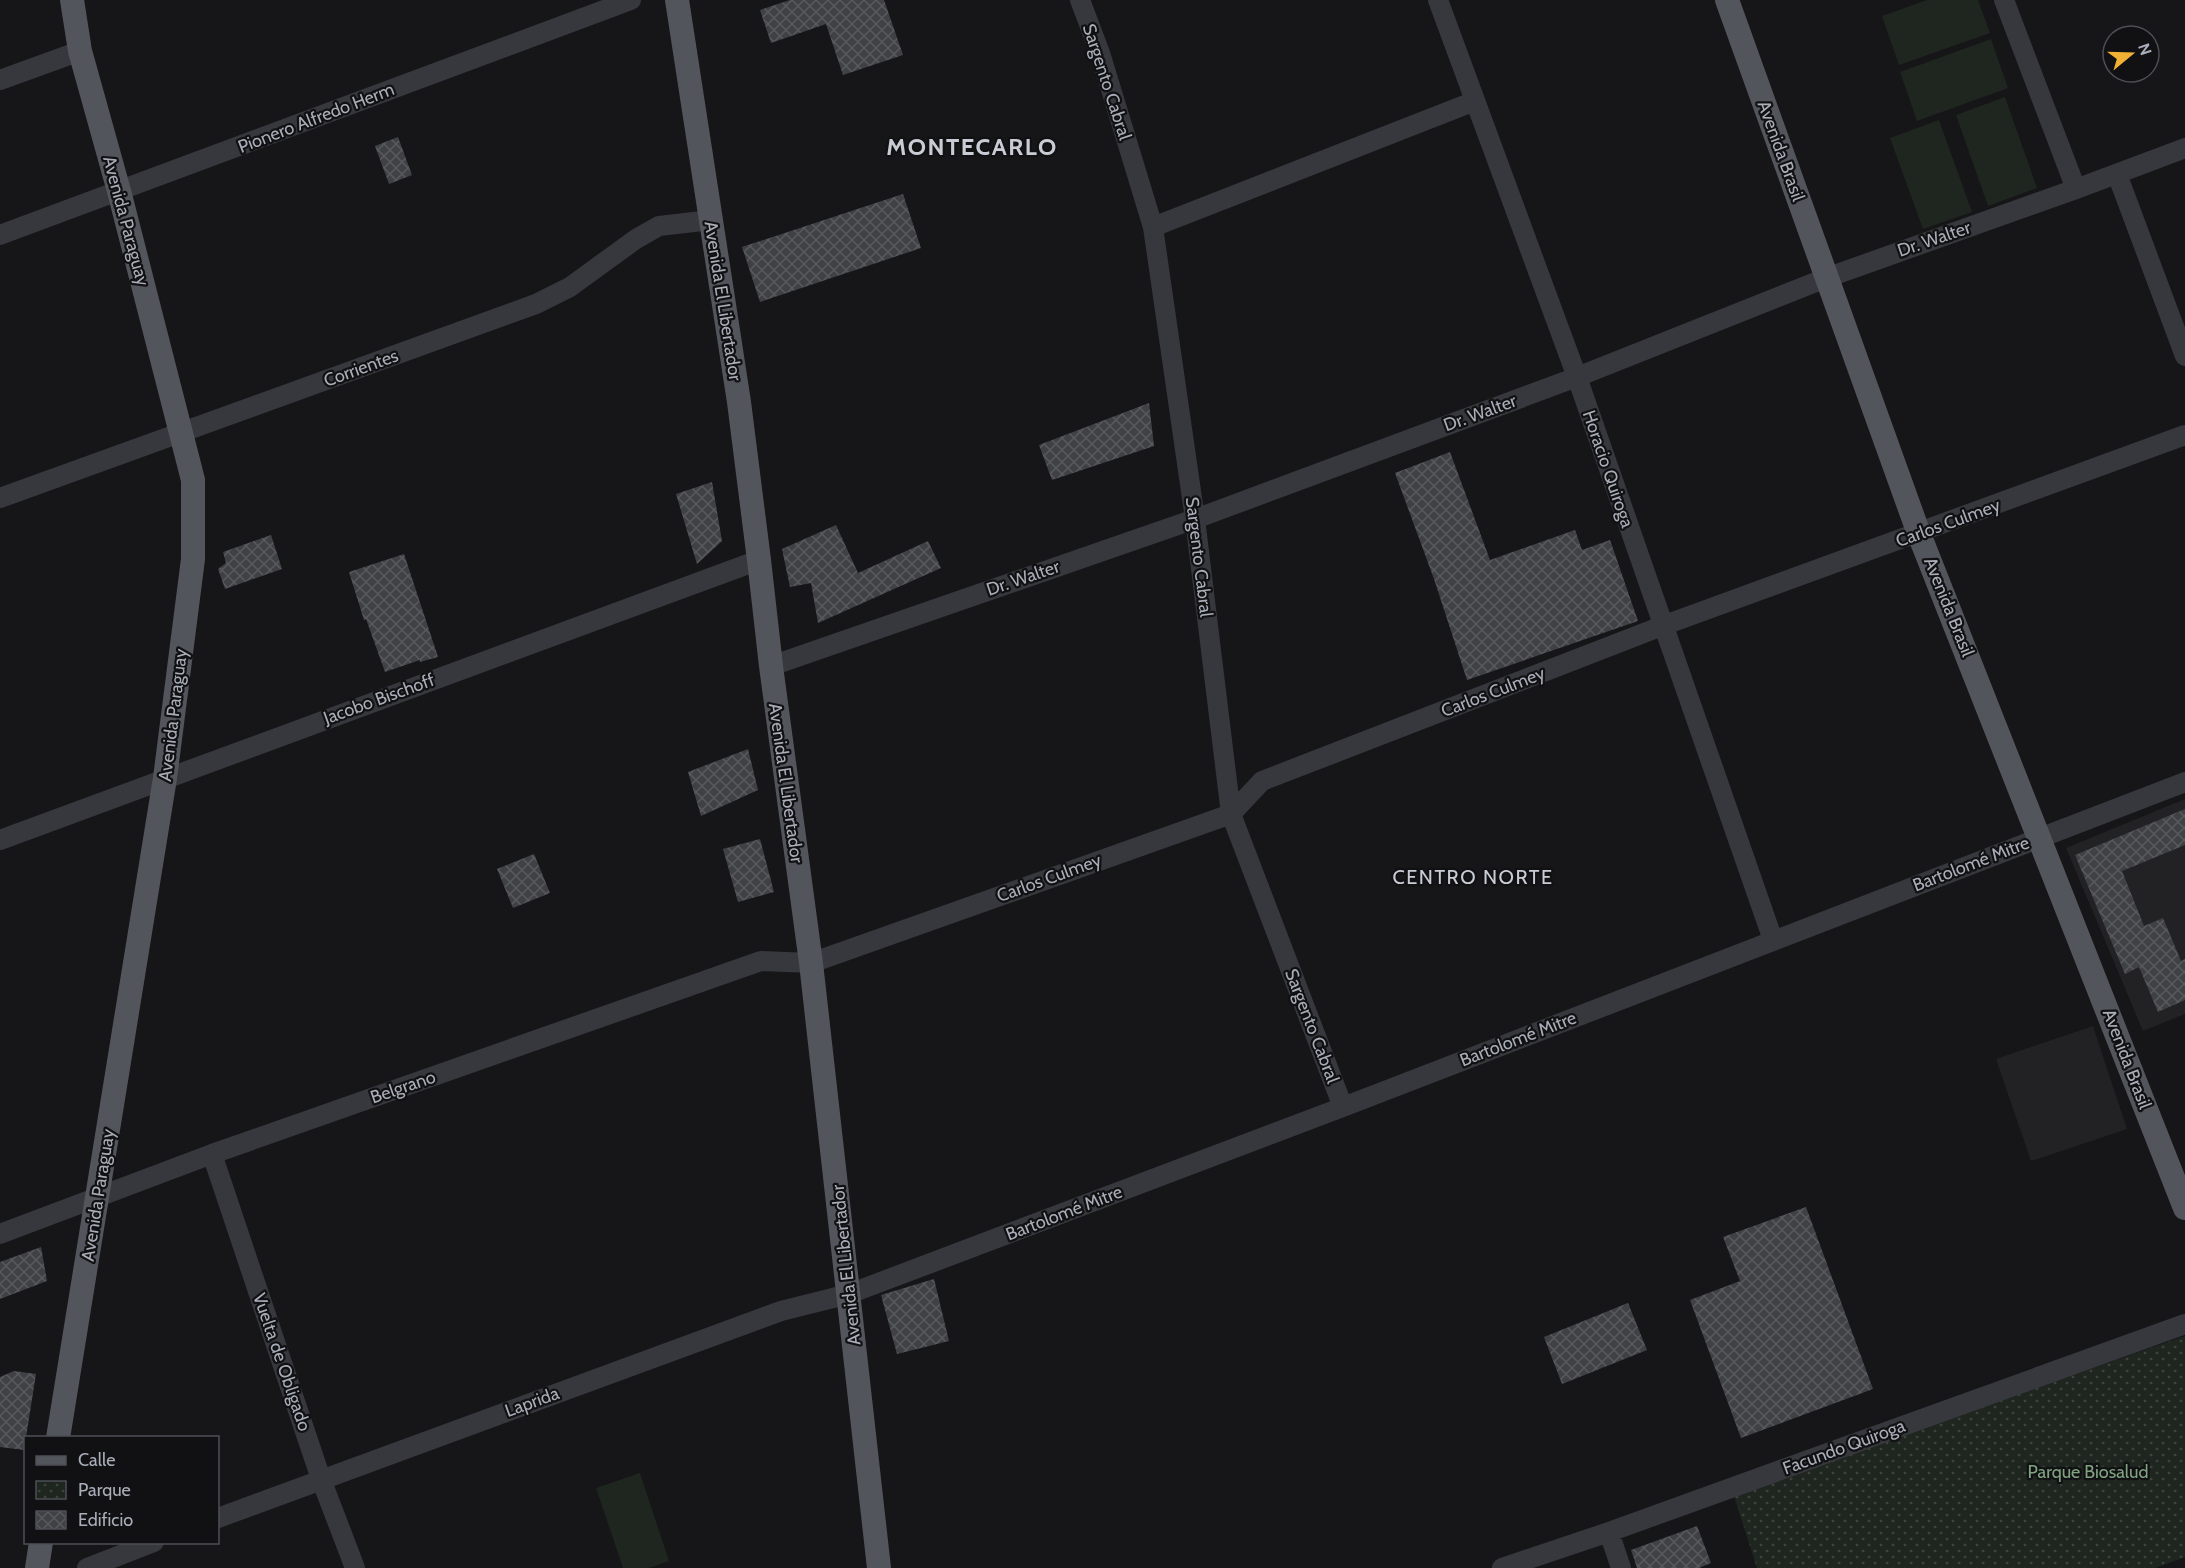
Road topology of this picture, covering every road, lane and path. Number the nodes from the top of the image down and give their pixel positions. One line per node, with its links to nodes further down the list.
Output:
1 (72, 0): 8 (main road, Avenida Paraguay)
2 (631, 0): 14 (street, Pionero Alfredo Herm)
3 (677, 0): 15 (main road, Avenida El Libertador)
4 (1080, 0): 16 (street, Sargento Cabral)
5 (1438, 0): 10 (street, Horacio Quiroga)
6 (1727, 0): 18 (main road, Avenida Brasil)
7 (2004, 0): 13 (street)
8 (80, 51): 9 (street); 14 (main road, Avenida Paraguay)
9 (0, 80)
10 (1475, 101): 16 (street); 20 (street, Horacio Quiroga)
11 (2185, 148): 12 (street, Dr. Walter)
12 (2117, 174): 13 (street, Dr. Walter); 19 (street)
13 (2076, 189): 18 (street, Dr. Walter)
14 (119, 192): 17 (street, Pionero Alfredo Herm); 21 (main road, Avenida Paraguay)
15 (711, 220): 21 (street, Corrientes); 26 (main road, Avenida El Libertador)
16 (1153, 227): 24 (street, Sargento Cabral)
17 (0, 235)
18 (1826, 278): 20 (street, Dr. Walter); 25 (main road, Avenida Brasil)
19 (2185, 356)
20 (1577, 377): 24 (street, Dr. Walter); 27 (street, Horacio Quiroga)
21 (180, 434): 23 (street, Corrientes); 29 (main road, Avenida Paraguay)
22 (2185, 435): 25 (street, Carlos Culmey)
23 (0, 498)
24 (1195, 519): 28 (street, Dr. Walter); 31 (street, Sargento Cabral)
25 (1919, 534): 27 (street, Carlos Culmey); 32 (main road, Avenida Brasil)
26 (759, 560): 28 (main road, Avenida El Libertador); 29 (street, Jacobo Bischoff)
27 (1662, 626): 31 (street, Carlos Culmey); 34 (street, Horacio Quiroga)
28 (771, 666): 35 (main road, Avenida El Libertador)
29 (165, 778): 33 (street, Jacobo Bischoff); 38 (main road, Avenida Paraguay)
30 (2185, 782): 32 (street, Bartolomé Mitre)
31 (1231, 814): 35 (street, Carlos Culmey); 36 (street, Sargento Cabral)
32 (2040, 837): 34 (street, Bartolomé Mitre); 39 (main road, Avenida Brasil)
33 (0, 840)
34 (1773, 940): 36 (street, Bartolomé Mitre)
35 (811, 963): 37 (street, Belgrano); 41 (main road, Avenida El Libertador)
36 (1343, 1107): 41 (street, Bartolomé Mitre)
37 (212, 1154): 38 (street, Belgrano); 44 (street, Vuelta de Obligado)
38 (98, 1198): 40 (street, Belgrano); 43 (main road, Avenida Paraguay)
39 (2185, 1208)
40 (0, 1234)
41 (849, 1294): 44 (street, Laprida); 52 (main road, Avenida El Libertador)
42 (2185, 1324): 46 (street, Facundo Quiroga)
43 (58, 1436)
44 (321, 1479): 45 (street, Laprida); 51 (street, Vuelta de Obligado)
45 (219, 1518)
46 (1609, 1532): 53 (street, Facundo Quiroga); 54 (street)
47 (41, 1544): 49 (main road)
48 (149, 1544): 50 (street)
49 (37, 1568)
50 (87, 1568)
51 (355, 1568)
52 (879, 1568)
53 (1502, 1568)
54 (1622, 1568)

